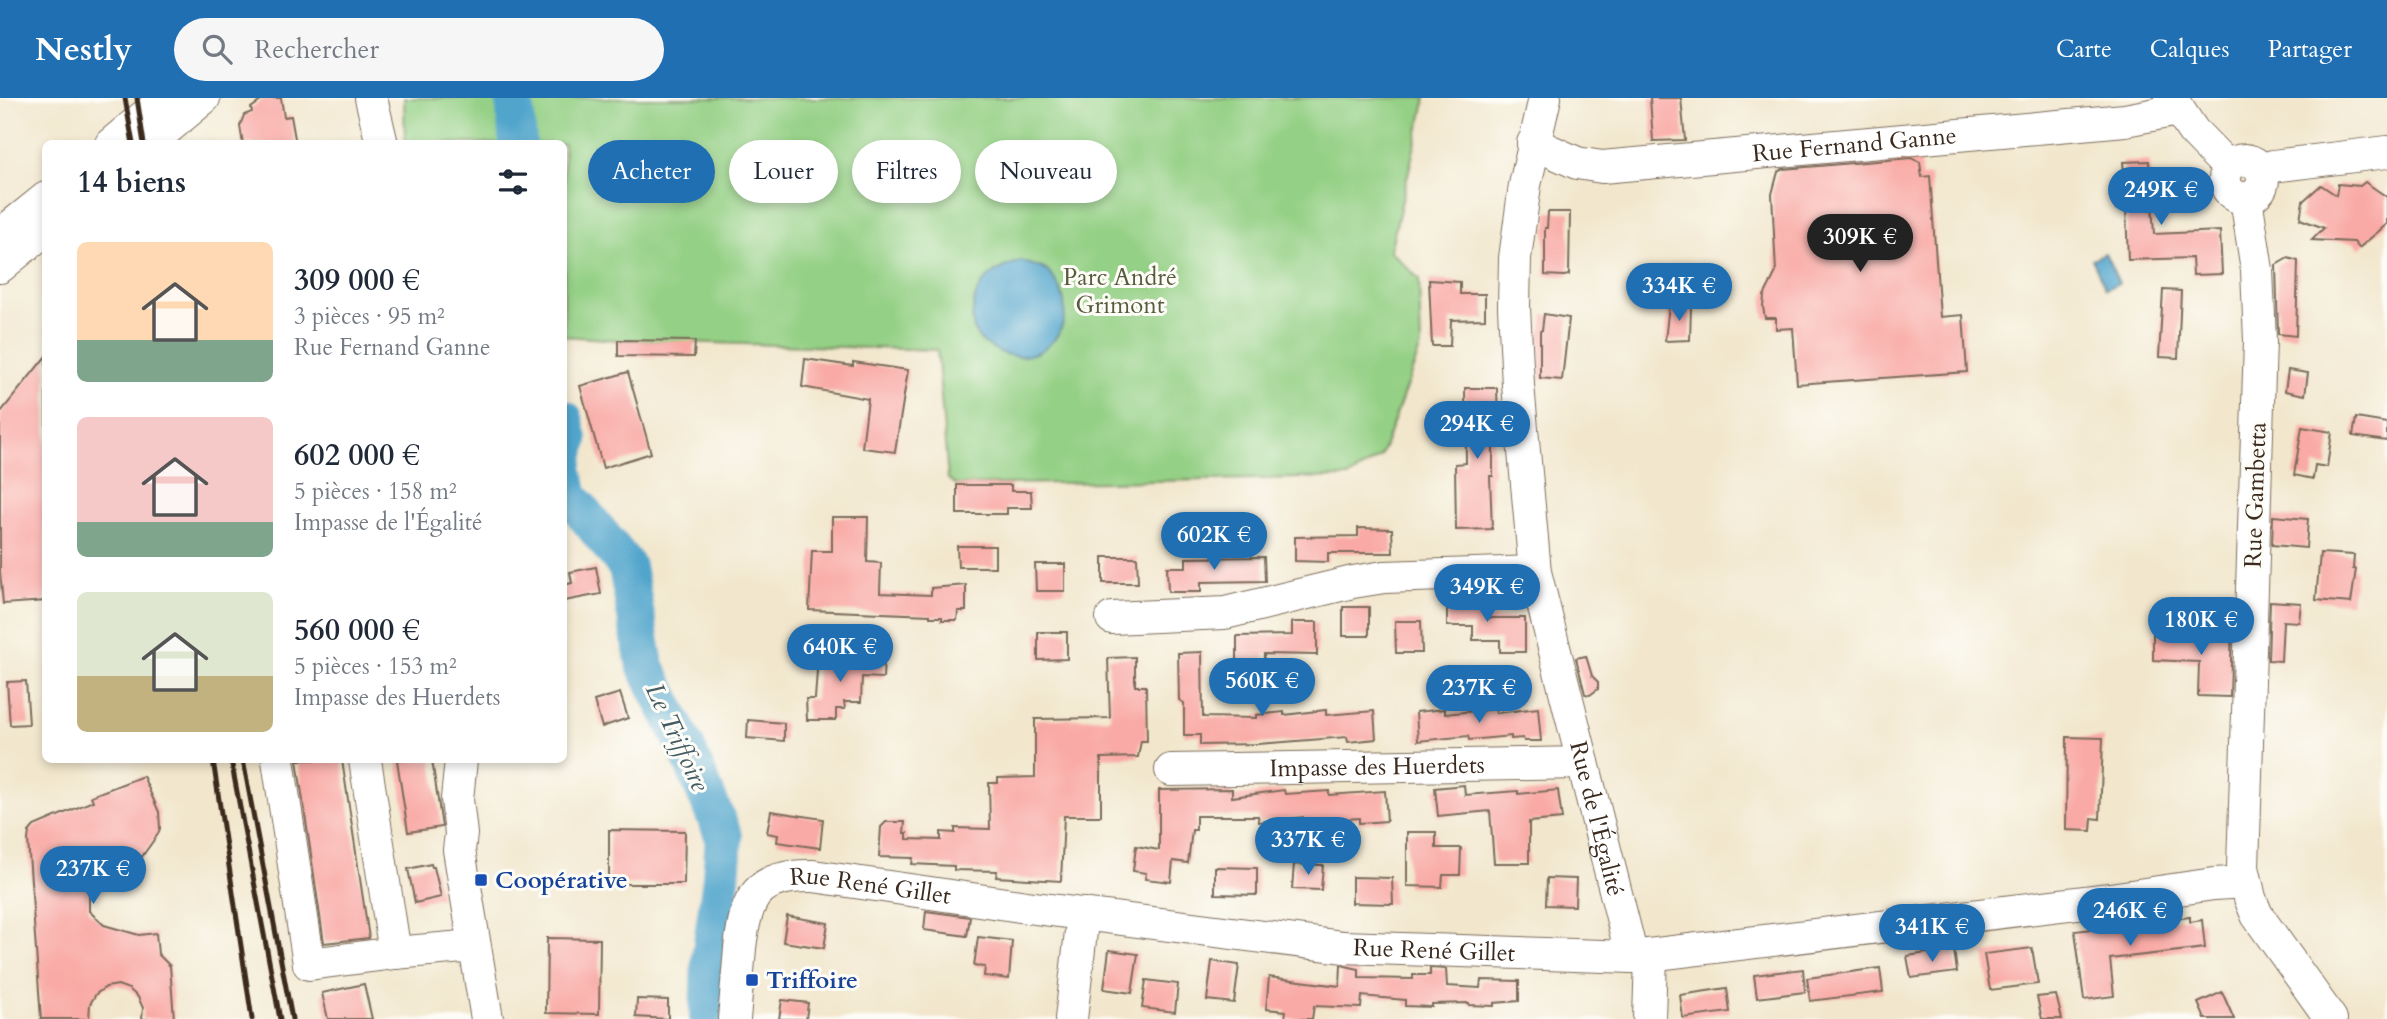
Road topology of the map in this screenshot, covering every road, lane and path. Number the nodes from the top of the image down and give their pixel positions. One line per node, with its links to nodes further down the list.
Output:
1 (166, 98): 7 (street)
2 (204, 98): 8 (street)
3 (371, 98): 9 (street)
4 (383, 98): 10 (street)
5 (1545, 98): 11 (street, Rue de l'Égalité)
6 (2174, 104): 11 (street, Rue Fernand Ganne); 13 (street)
7 (116, 140)
8 (154, 140)
9 (381, 140)
10 (382, 140)
11 (1533, 143): 20 (street, Rue de l'Égalité)
12 (2387, 152): 14 (street)
13 (2228, 167): 14 (street); 15 (street)
14 (2261, 169): 15 (street)
15 (2246, 198): 29 (street, Rue Gambetta)
16 (42, 201): 18 (street)
17 (42, 232): 19 (street)
18 (0, 235)
19 (0, 267)
20 (1535, 572): 21 (street); 26 (street, Rue de l'Égalité)
21 (1112, 618)
22 (278, 763): 32 (street)
23 (365, 763): 32 (street)
24 (447, 763): 28 (street)
25 (461, 763): 28 (street)
26 (1583, 763): 27 (street, Impasse des Huerdets); 33 (street, Rue de l'Égalité)
27 (1171, 770)
28 (459, 850): 31 (street)
29 (2246, 882): 33 (street, Rue René Gillet); 38 (street, Rue Gambetta)
30 (1083, 914): 33 (street, Rue René Gillet); 35 (street, Rue René Gillet); 36 (street)
31 (474, 946): 32 (street); 34 (street)
32 (394, 953)
33 (1641, 957): 37 (street, Rue de l'Égalité)
34 (486, 1018)
35 (734, 1019)
36 (1071, 1019)
37 (1648, 1019)
38 (2331, 1019)

